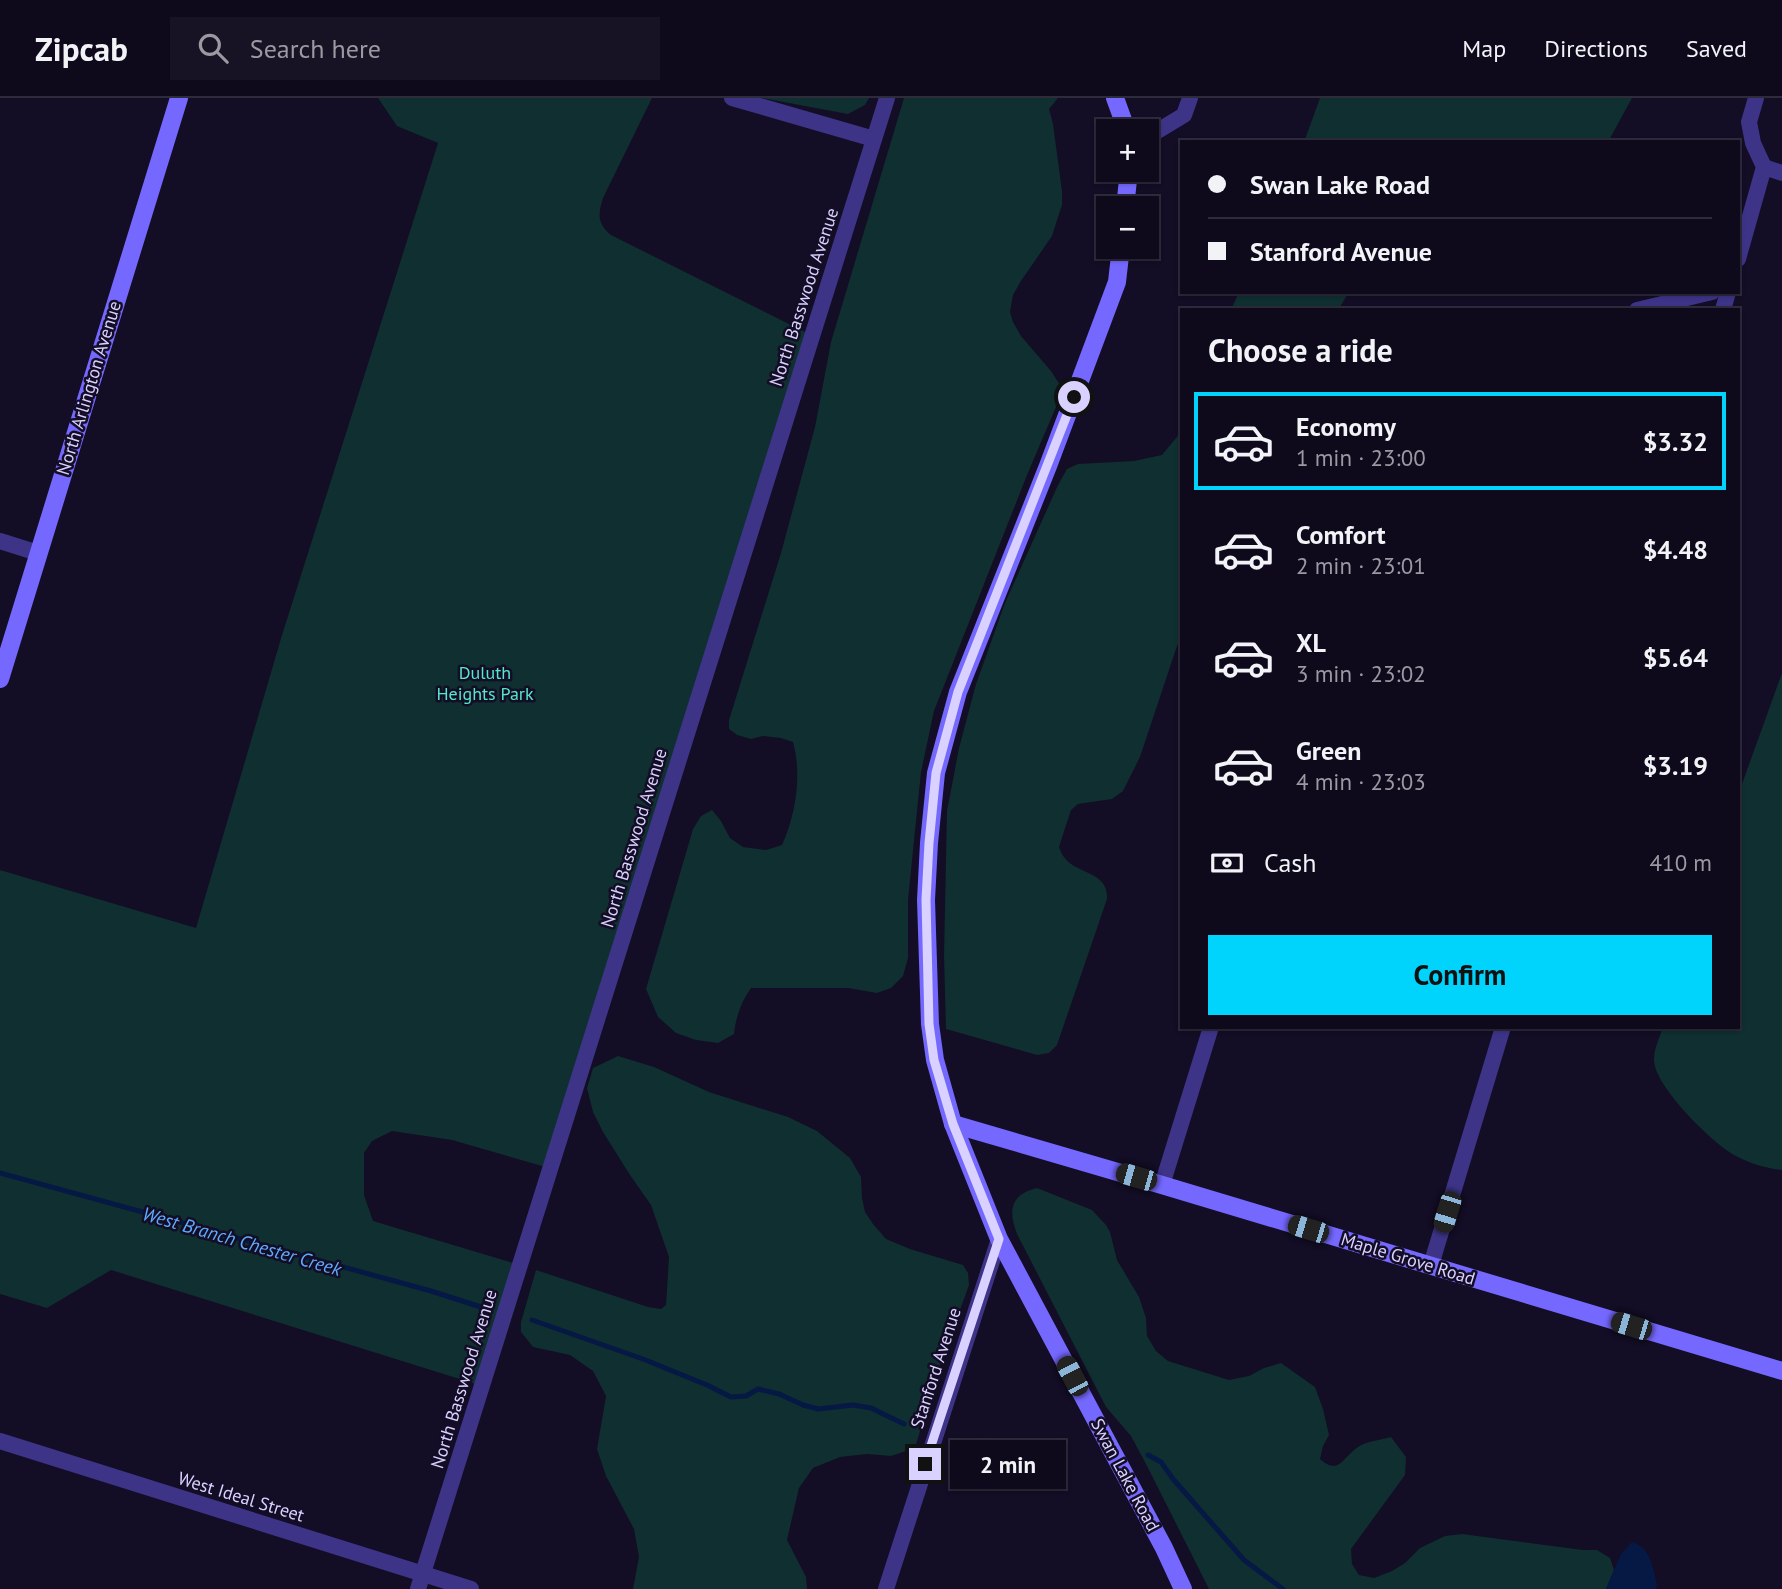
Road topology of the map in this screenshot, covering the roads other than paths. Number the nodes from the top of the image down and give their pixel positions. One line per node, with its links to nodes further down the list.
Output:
1 (179, 98): 17 (street, North Arlington Avenue)
2 (732, 98): 9 (street)
3 (887, 98): 9 (street, North Basswood Avenue)
4 (1115, 98): 7 (street)
5 (1190, 98): 8 (street)
6 (1756, 98): 10 (street)
7 (1122, 119)
8 (1159, 130)
9 (874, 139): 27 (street, North Basswood Avenue)
10 (1764, 167): 11 (street); 12 (street)
11 (1782, 173)
12 (1740, 252)
13 (1120, 259): 21 (street, Swan Lake Road)
14 (1704, 294): 15 (street)
15 (1645, 308)
16 (0, 541): 17 (street)
17 (38, 553): 18 (street, North Arlington Avenue)
18 (0, 678)
19 (1210, 1029): 22 (street)
20 (1502, 1029): 24 (street)
21 (953, 1124): 22 (street, Maple Grove Road); 23 (street, Swan Lake Road)
22 (1162, 1185): 24 (street, Maple Grove Road)
23 (999, 1239): 29 (street, Stanford Avenue); 30 (street, Swan Lake Road)
24 (1431, 1265): 25 (street, Maple Grove Road)
25 (1782, 1371)
26 (0, 1441): 27 (street, West Ideal Street)
27 (421, 1582): 28 (street, West Ideal Street)
28 (471, 1589)
29 (886, 1589)
30 (1183, 1589)

